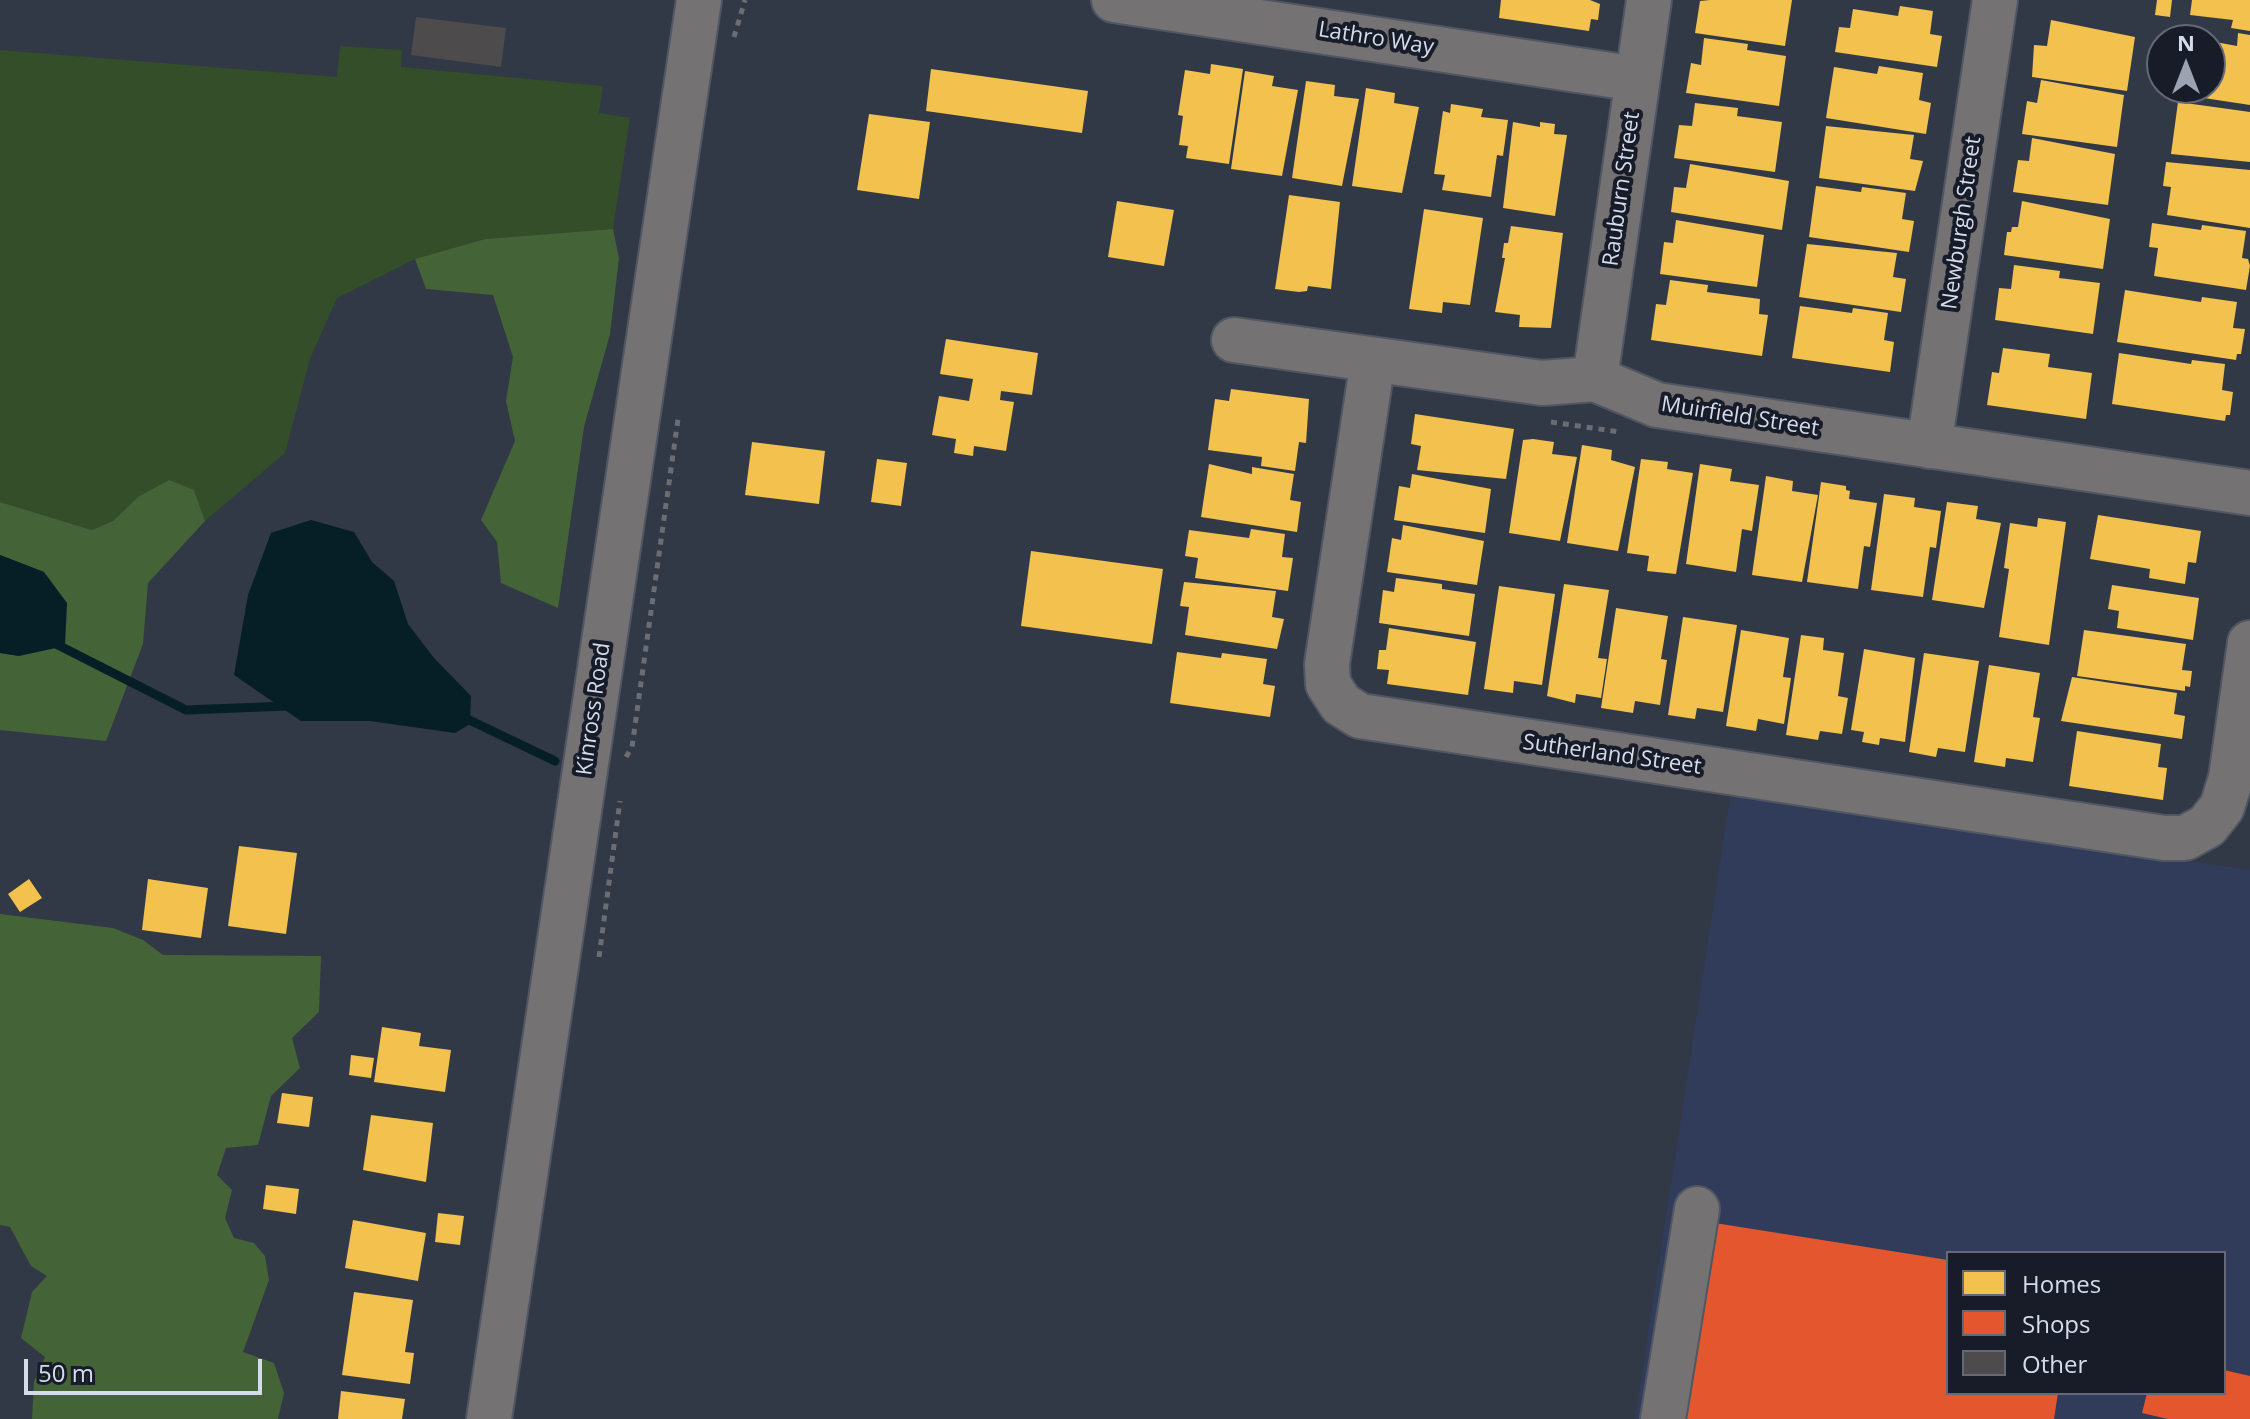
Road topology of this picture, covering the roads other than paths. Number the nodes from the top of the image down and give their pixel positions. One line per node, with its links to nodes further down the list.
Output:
1 (699, 0): 13 (street, Kinross Road)
2 (1114, 0): 5 (street, Lathro Way)
3 (1649, 0): 5 (street, Rauburn Street)
4 (1995, 0): 9 (street, Newburgh Street)
5 (1637, 79): 8 (street, Rauburn Street)
6 (1234, 340): 7 (street, Muirfield Street)
7 (1373, 360): 8 (street, Muirfield Street); 11 (street, Sutherland Street)
8 (1595, 379): 9 (street, Muirfield Street)
9 (1929, 446): 10 (street, Muirfield Street)
10 (2250, 493)
11 (2250, 643)
12 (1697, 1209): 14 (street)
13 (489, 1419)
14 (1663, 1419)

